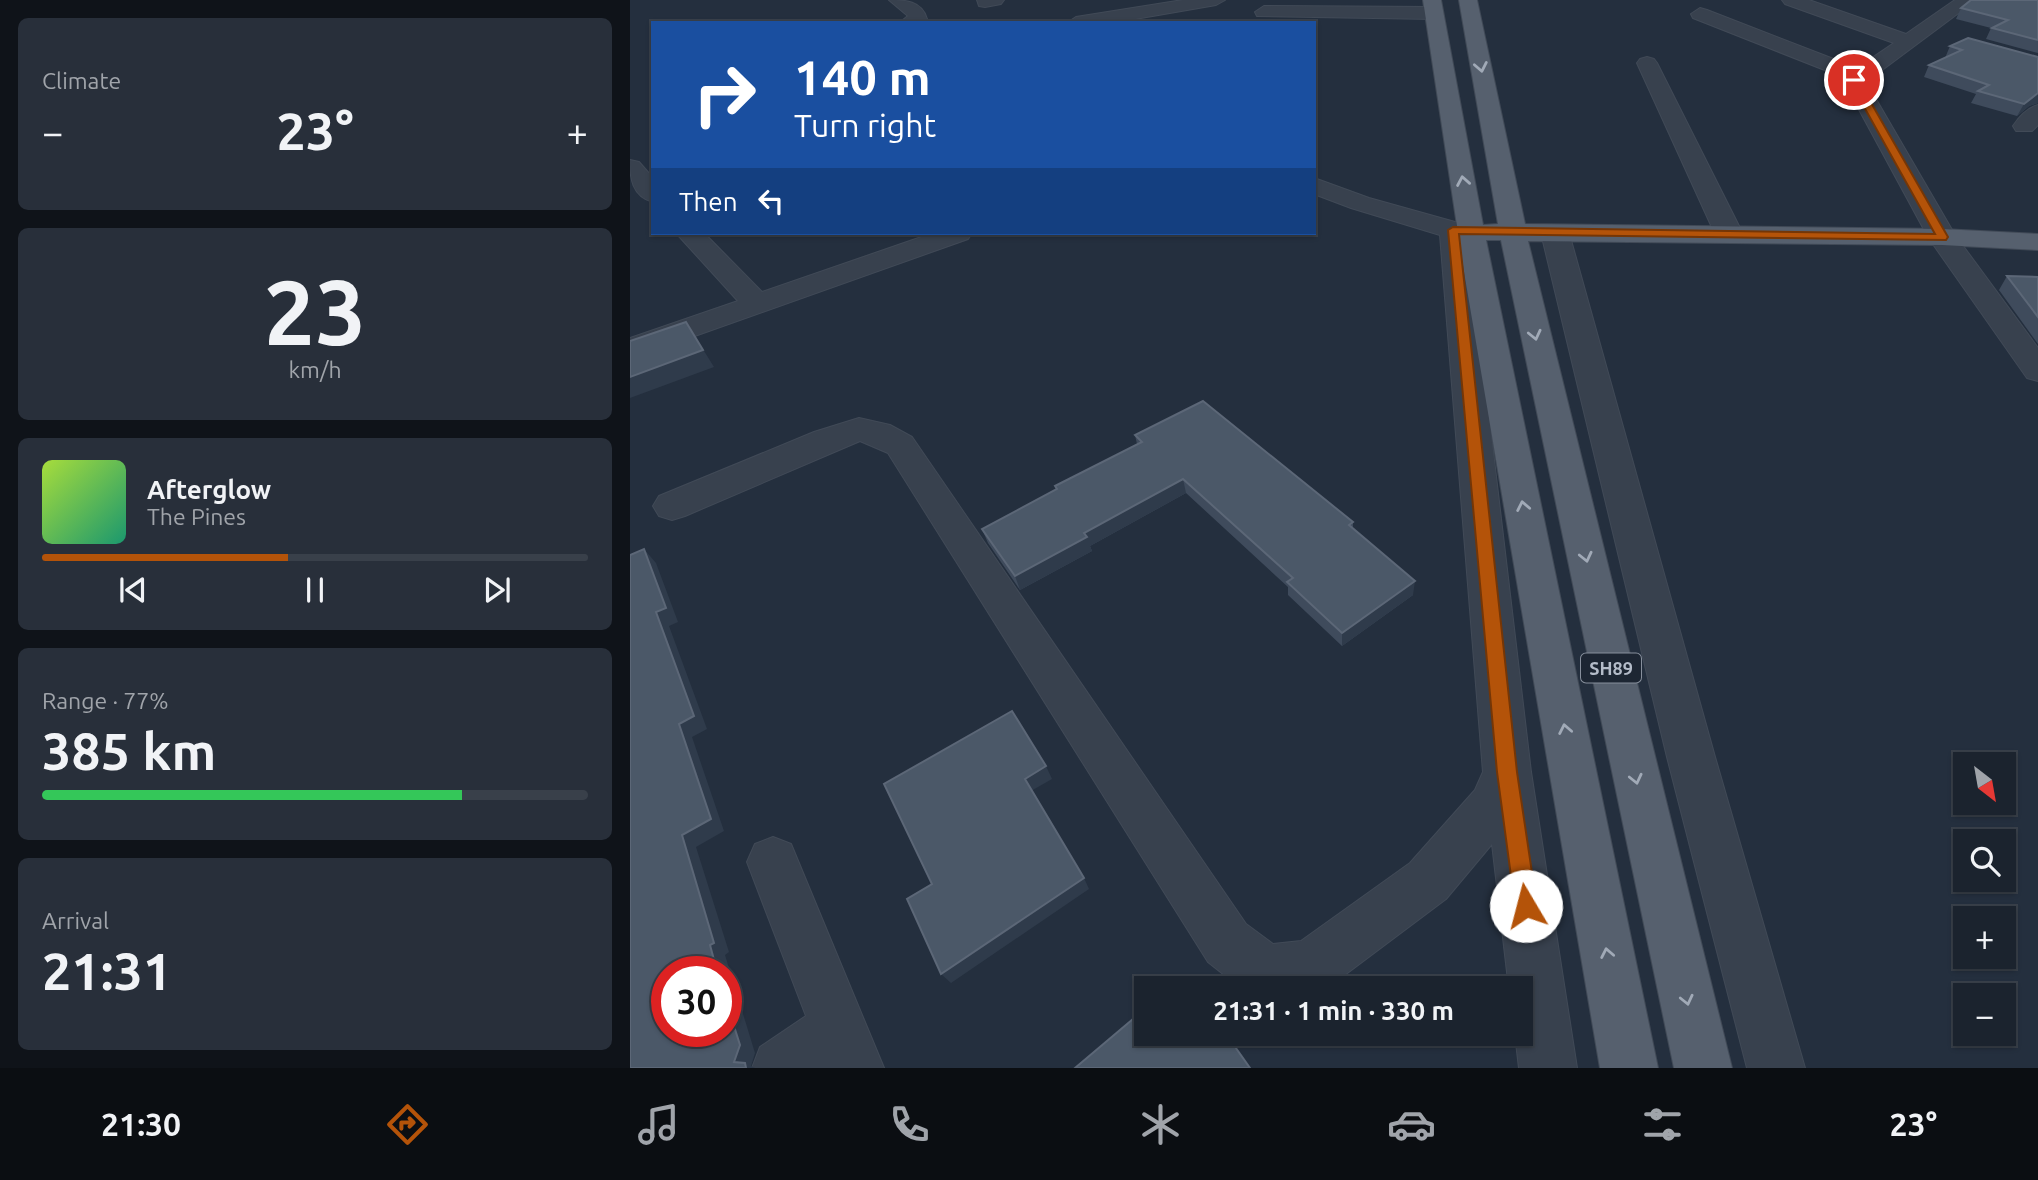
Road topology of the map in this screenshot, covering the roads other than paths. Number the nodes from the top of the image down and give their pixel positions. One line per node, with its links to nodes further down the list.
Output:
1 (898, 0): 10 (street)
2 (1216, 0): 11 (street)
3 (1468, 0): 25 (main road, SH89, one-way to 25)
4 (1791, 0): 12 (street)
5 (1927, 4): 7 (street)
6 (1432, 6): 8 (street); 25 (main road, SH89, one-way to 6)
7 (1959, 6): 12 (street)
8 (1261, 12)
9 (1700, 14): 15 (street)
10 (913, 21)
11 (1088, 21)
12 (1916, 36): 13 (street); 15 (street)
13 (1950, 37)
14 (1647, 63): 20 (street)
15 (1859, 76): 23 (street)
16 (630, 167): 18 (street)
17 (1316, 186): 25 (street)
18 (651, 192)
19 (1555, 233): 20 (main road); 25 (main road); 37 (street)
20 (1729, 234): 23 (main road)
21 (692, 235): 26 (street)
22 (952, 235): 26 (street)
23 (1942, 237): 24 (main road); 28 (street)
24 (2038, 242)
25 (1487, 247): 30 (street); 35 (main road, SH89, one-way to 25); 36 (main road, SH89, one-way to 36)
26 (757, 304): 27 (street)
27 (630, 349)
28 (2038, 371)
29 (671, 506): 30 (street)
30 (1507, 772): 34 (street)
31 (773, 862): 32 (street)
32 (847, 1047): 33 (street)
33 (781, 1068)
34 (1548, 1068)
35 (1629, 1068)
36 (1703, 1068)
37 (1776, 1068)

